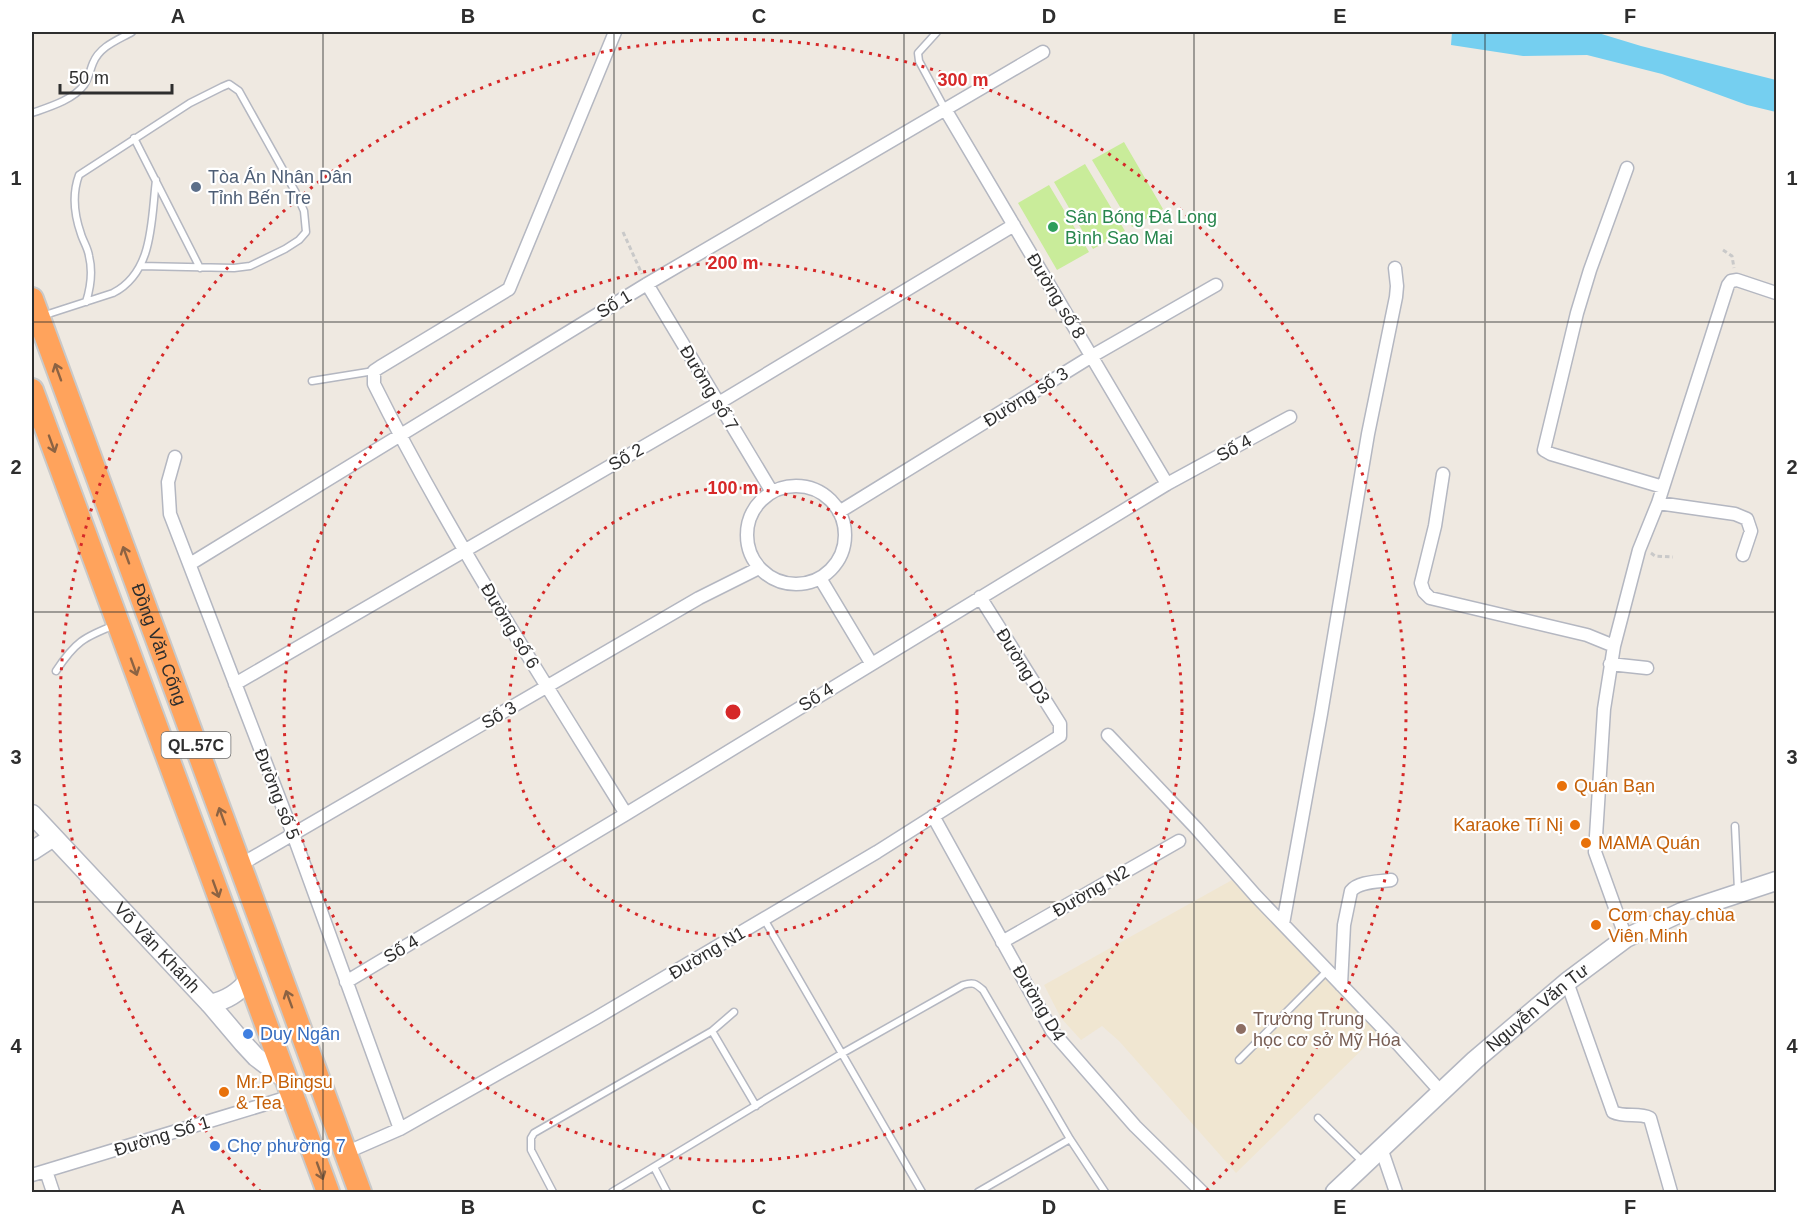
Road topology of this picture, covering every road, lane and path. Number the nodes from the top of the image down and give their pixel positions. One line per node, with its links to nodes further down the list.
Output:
1 (132, 32): 6 (lane)
2 (615, 32): 23 (street)
3 (937, 32): 5 (lane)
4 (1043, 51): 5 (street, Số 1)
5 (945, 109): 10 (street, Đường số 8); 17 (street, Số 1)
6 (32, 113)
7 (134, 138): 9 (lane); 14 (lane); 20 (lane)
8 (1628, 168): 32 (street)
9 (156, 180): 13 (lane); 14 (lane)
10 (1014, 225): 22 (street, Đường số 8); 26 (street, Số 2)
11 (623, 232): 17 (path)
12 (1723, 250): 16 (path)
13 (140, 266): 14 (lane); 20 (lane)
14 (200, 268)
15 (1395, 268): 66 (street)
16 (1731, 281): 19 (street); 32 (street)
17 (647, 284): 26 (street, Đường số 7); 28 (street, Số 1)
18 (1215, 285): 22 (street, Đường số 3)
19 (1776, 292)
20 (86, 302): 21 (lane)
21 (35, 308): 42 (highway, Đồng Văn Cống / QL.57C, one-way to 21)
22 (1092, 356): 31 (street, Đường số 8); 35 (street, Đường số 3)
23 (374, 371): 24 (lane); 28 (street, Đường số 6)
24 (312, 381)
25 (32, 390): 43 (highway, Đồng Văn Cống / QL.57C, one-way to 43)
26 (717, 404): 33 (street, Đường số 7); 36 (street, Số 2)
27 (1290, 417): 31 (street, Số 4)
28 (399, 436): 36 (street, Đường số 6); 38 (street, Số 1)
29 (175, 458): 38 (street, Đường số 5)
30 (1443, 474): 44 (street)
31 (1167, 484): 41 (street, Số 4)
32 (1663, 487): 34 (street)
33 (772, 492): 35 (street); 39 (street)
34 (1658, 503): 37 (street); 44 (street)
35 (839, 512): 40 (street)
36 (465, 550): 49 (street, Số 2); 50 (street, Đường số 6)
37 (1743, 555)
38 (190, 564): 49 (street, Đường số 5)
39 (759, 568): 40 (street); 50 (street, Số 3)
40 (820, 578): 45 (street)
41 (980, 597): 45 (street, Số 4); 52 (street, Đường D3)
42 (148, 615): 43 (highway); 61 (highway, Đồng Văn Cống / QL.57C, one-way to 42)
43 (118, 624): 48 (lane); 70 (highway, Đồng Văn Cống / QL.57C, one-way to 70)
44 (1614, 646): 46 (street)
45 (871, 663): 54 (street, Số 4)
46 (1610, 664): 47 (street); 67 (street)
47 (1647, 668)
48 (56, 671)
49 (235, 684): 57 (street, Đường số 5)
50 (548, 687): 54 (street, Đường số 6); 57 (street, Số 3)
51 (1108, 735): 66 (street)
52 (1060, 736): 55 (street, Đường N1)
53 (32, 814): 58 (main road, Võ Văn Khánh)
54 (626, 814): 71 (street, Số 4)
55 (933, 816): 65 (street, Đường N1); 68 (street, Đường D4)
56 (1735, 826): 64 (lane)
57 (292, 834): 61 (street, Số 3); 71 (street, Đường số 5)
58 (52, 838): 60 (main road); 74 (main road, Võ Văn Khánh)
59 (1179, 841): 68 (street, Đường N2)
60 (32, 851)
61 (240, 865): 86 (highway, Đồng Văn Cống / QL.57C, one-way to 61)
62 (1392, 880): 73 (street)
63 (1776, 880): 64 (main road, Nguyễn Văn Tư)
64 (1738, 893): 67 (main road, Nguyễn Văn Tư)
65 (764, 919): 77 (lane); 83 (street, Đường N1)
66 (1283, 924): 69 (street)
67 (1626, 938): 72 (main road, Nguyễn Văn Tư)
68 (1002, 942): 100 (street, Đường D4)
69 (1327, 971): 73 (street); 78 (lane)
70 (249, 980): 74 (main road); 79 (highway, Đồng Văn Cống / QL.57C)
71 (346, 982): 83 (street, Đường số 5)
72 (1567, 982): 80 (main road, Nguyễn Văn Tư); 103 (street)
73 (1341, 985): 80 (street)
74 (210, 1004): 79 (main road, Võ Văn Khánh)
75 (734, 1012): 76 (lane)
76 (712, 1031): 81 (lane); 94 (lane)
77 (841, 1054): 81 (lane); 84 (lane); 97 (lane)
78 (1239, 1060)
79 (289, 1088): 89 (street, Đường Số 1); 92 (highway, Đồng Văn Cống / QL.57C, one-way to 92)
80 (1441, 1092): 85 (main road, Nguyễn Văn Tư)
81 (756, 1106): 88 (lane)
82 (1318, 1118): 87 (lane)
83 (400, 1130): 86 (street, Đường N1)
84 (1070, 1139): 98 (lane); 99 (lane)
85 (1381, 1148): 87 (main road, Nguyễn Văn Tư); 102 (street)
86 (345, 1153): 93 (highway, Đồng Văn Cống / QL.57C)
87 (1365, 1164): 101 (main road, Nguyễn Văn Tư)
88 (654, 1167): 95 (lane); 96 (lane)
89 (46, 1171): 90 (street, Đường Số 1); 91 (street)
90 (32, 1175)
91 (53, 1192)
92 (328, 1192)
93 (360, 1192)
94 (553, 1192)
95 (612, 1192)
96 (667, 1192)
97 (922, 1192)
98 (978, 1192)
99 (1105, 1192)
100 (1202, 1192)
101 (1335, 1192)
102 (1396, 1192)
103 (1671, 1192)

